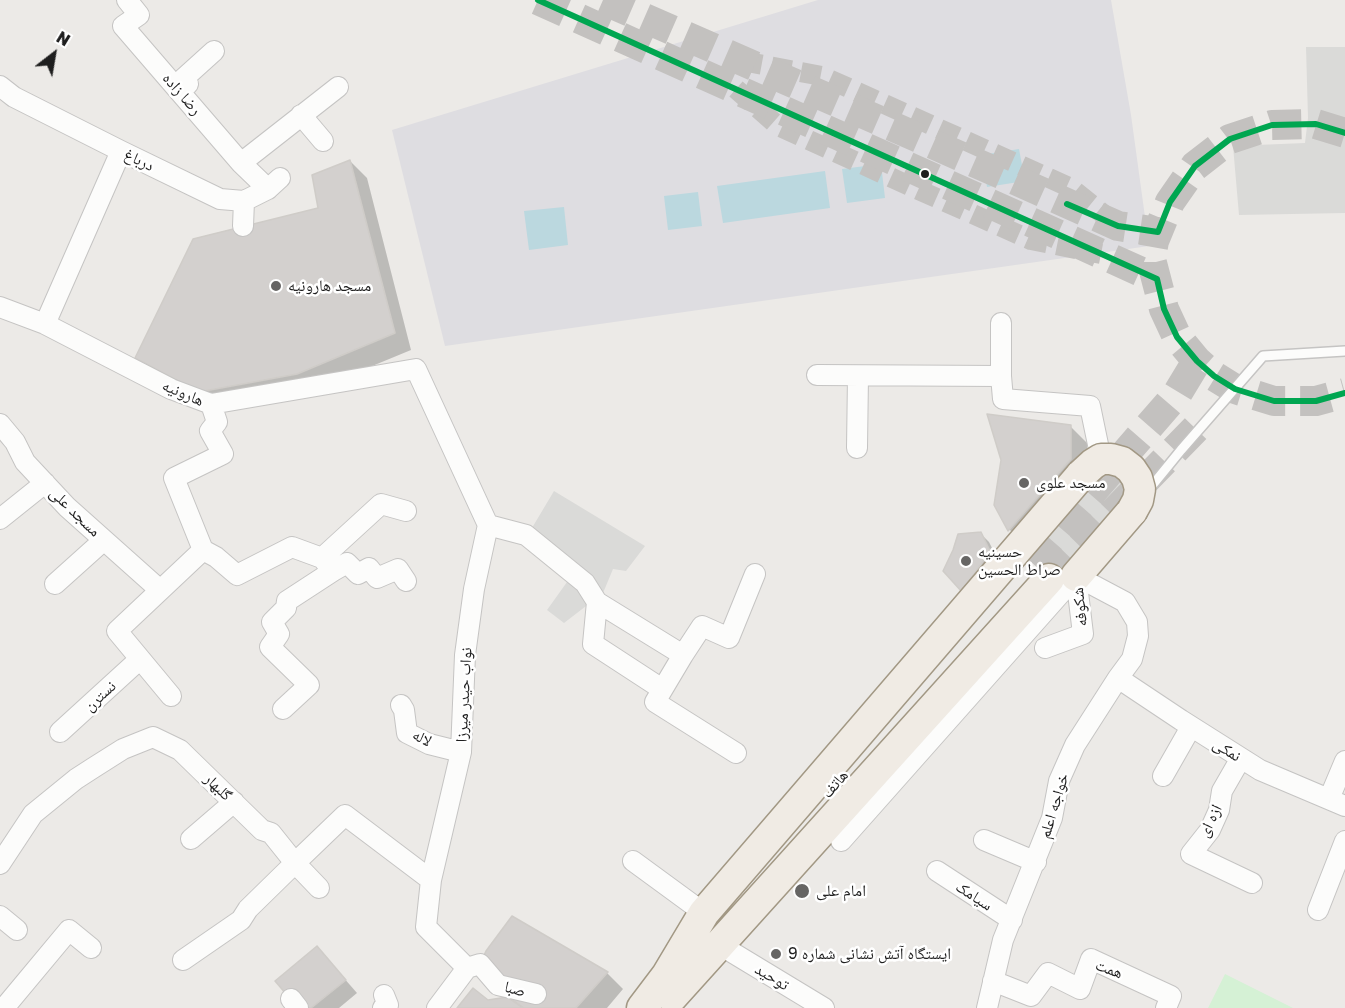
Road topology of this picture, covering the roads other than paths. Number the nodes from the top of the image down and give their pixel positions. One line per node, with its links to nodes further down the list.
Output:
1 (127, 0): 5 (street, رضا زاده)
2 (214, 51): 5 (street)
3 (0, 86): 8 (street, درباغ)
4 (338, 87): 6 (street)
5 (179, 91): 9 (street, رضا زاده)
6 (301, 115): 7 (street); 9 (street)
7 (323, 141)
8 (121, 151): 10 (street, درباغ); 14 (street)
9 (241, 163): 10 (street, رضا زاده)
10 (244, 201): 11 (street)
11 (243, 226)
12 (0, 308): 14 (street, هارونیه)
13 (1001, 323): 18 (street)
14 (45, 324): 19 (street, هارونیه)
15 (1345, 351): 25 (lane)
16 (817, 375): 17 (street)
17 (858, 376): 18 (street); 21 (street)
18 (1001, 376): 22 (street)
19 (212, 404): 27 (street, هارونیه); 29 (street)
20 (0, 424): 23 (street, مسجد علی)
21 (857, 448)
22 (1091, 467): 25 (main road, bridge); 67 (main road)
23 (45, 483): 26 (street); 28 (street, مسجد علی)
24 (406, 511): 30 (street)
25 (1132, 511): 31 (main road)
26 (0, 519)
27 (488, 525): 36 (street); 47 (street, نواب حیدر میرزا)
28 (104, 540): 34 (street); 35 (street, مسجد علی)
29 (203, 550): 30 (street); 35 (street)
30 (327, 564): 33 (street); 44 (street)
31 (1052, 572): 37 (street, شکوفه); 40 (street, خواجه اعلم); 56 (street); 71 (main road, هاتف); 75 (main road, هاتف)
32 (755, 574): 38 (street)
33 (406, 581)
34 (55, 584)
35 (160, 590): 39 (street)
36 (597, 602): 38 (street); 41 (street)
37 (1045, 648)
38 (683, 655): 41 (street)
39 (140, 659): 42 (street); 46 (street, نسترن)
40 (1118, 678): 45 (street, نمکی); 59 (street, خواجه اعلم)
41 (662, 689): 48 (street)
42 (171, 696)
43 (401, 705): 47 (street, لاله)
44 (284, 709)
45 (1191, 727): 49 (street, نمکی); 51 (street)
46 (60, 732)
47 (461, 752): 63 (street, نواب حیدر میرزا)
48 (736, 753)
49 (1241, 758): 53 (street, نمکی); 64 (street, ازه ای)
50 (1345, 761): 53 (street)
51 (1163, 776)
52 (234, 802): 54 (street); 60 (street, گلبهار); 61 (street, گلبهار)
53 (1337, 802)
54 (191, 840)
55 (984, 840): 59 (street)
56 (841, 841)
57 (1345, 841): 66 (street)
58 (633, 861): 67 (street)
59 (1036, 862): 69 (street, خواجه اعلم)
60 (294, 863): 63 (street); 65 (street, گلبهار); 73 (street)
61 (0, 864)
62 (937, 872): 69 (street, سیامک)
63 (431, 880): 74 (street, نواب حیدر میرزا)
64 (1252, 883)
65 (319, 888)
66 (1318, 910)
67 (704, 913): 75 (main road)
68 (0, 916): 70 (street)
69 (1012, 920): 76 (street, خواجه اعلم)
70 (17, 930)
71 (720, 945): 81 (main road, هاتف); 82 (street, توحید)
72 (91, 948): 78 (street)
73 (183, 960)
74 (467, 968): 77 (street, صبا); 79 (street)
75 (667, 975): 80 (main road, هاتف)
76 (993, 981): 83 (street, خواجه اعلم); 84 (street, همت)
77 (536, 994)
78 (4, 1008)
79 (437, 1008)
80 (642, 1008)
81 (658, 1008)
82 (824, 1008)
83 (987, 1008)
84 (1166, 1008)

